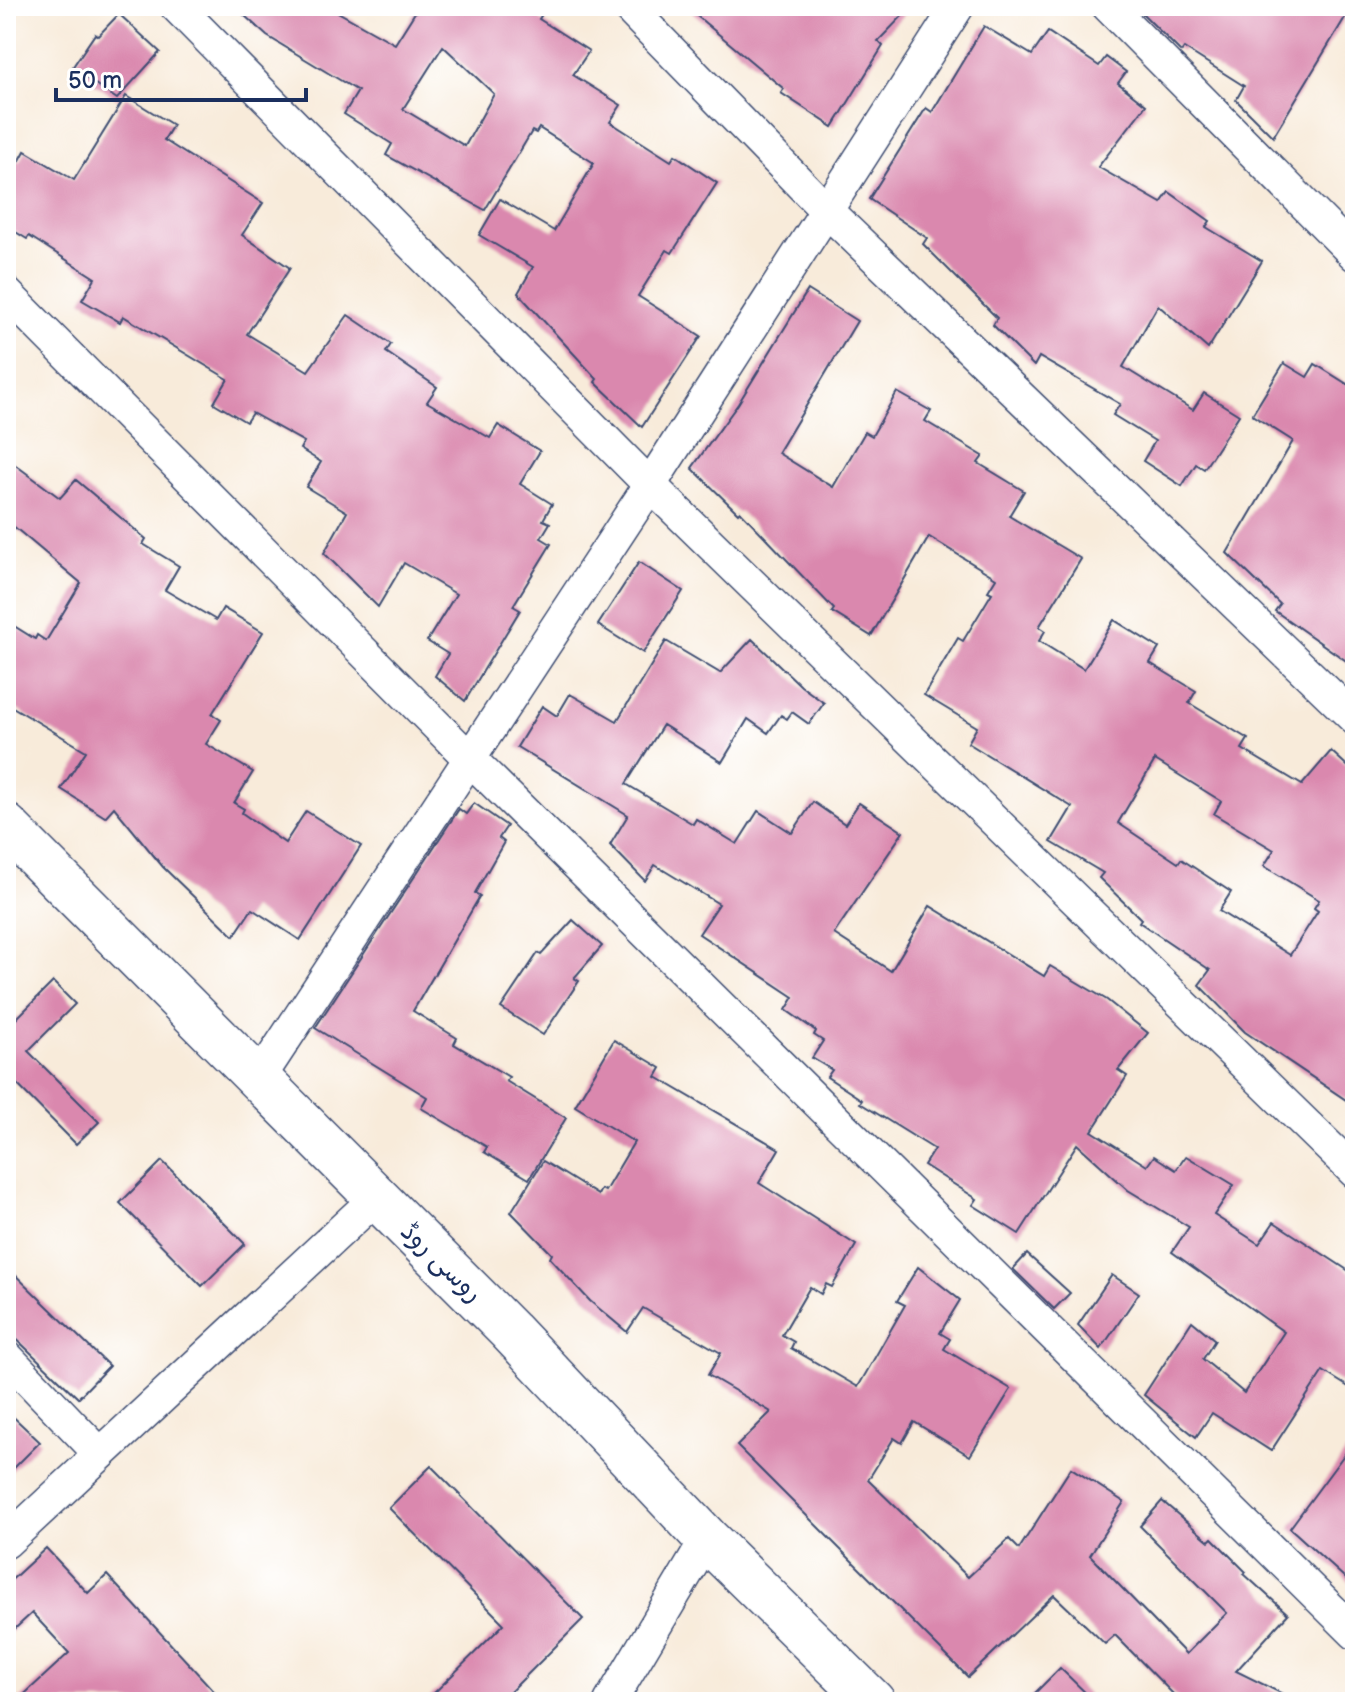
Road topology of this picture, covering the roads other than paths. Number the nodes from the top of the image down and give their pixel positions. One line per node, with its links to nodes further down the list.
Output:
1 (176, 6): 8 (street)
2 (627, 6): 5 (street)
3 (958, 6): 5 (street)
4 (1108, 6): 6 (street)
5 (825, 209): 8 (street); 9 (street)
6 (1355, 255)
7 (6, 293): 10 (street)
8 (650, 485): 10 (street); 13 (street)
9 (1355, 719)
10 (468, 757): 12 (street); 19 (street)
11 (6, 826): 12 (main road, روسی روڈ)
12 (258, 1080): 14 (main road, روسی روڈ)
13 (1355, 1172)
14 (375, 1199): 16 (street); 17 (main road, روسی روڈ)
15 (6, 1356): 16 (street)
16 (100, 1454): 18 (street)
17 (707, 1539): 20 (street); 21 (main road, روسی روڈ)
18 (6, 1542)
19 (1355, 1633)
20 (610, 1702)
21 (873, 1702)

